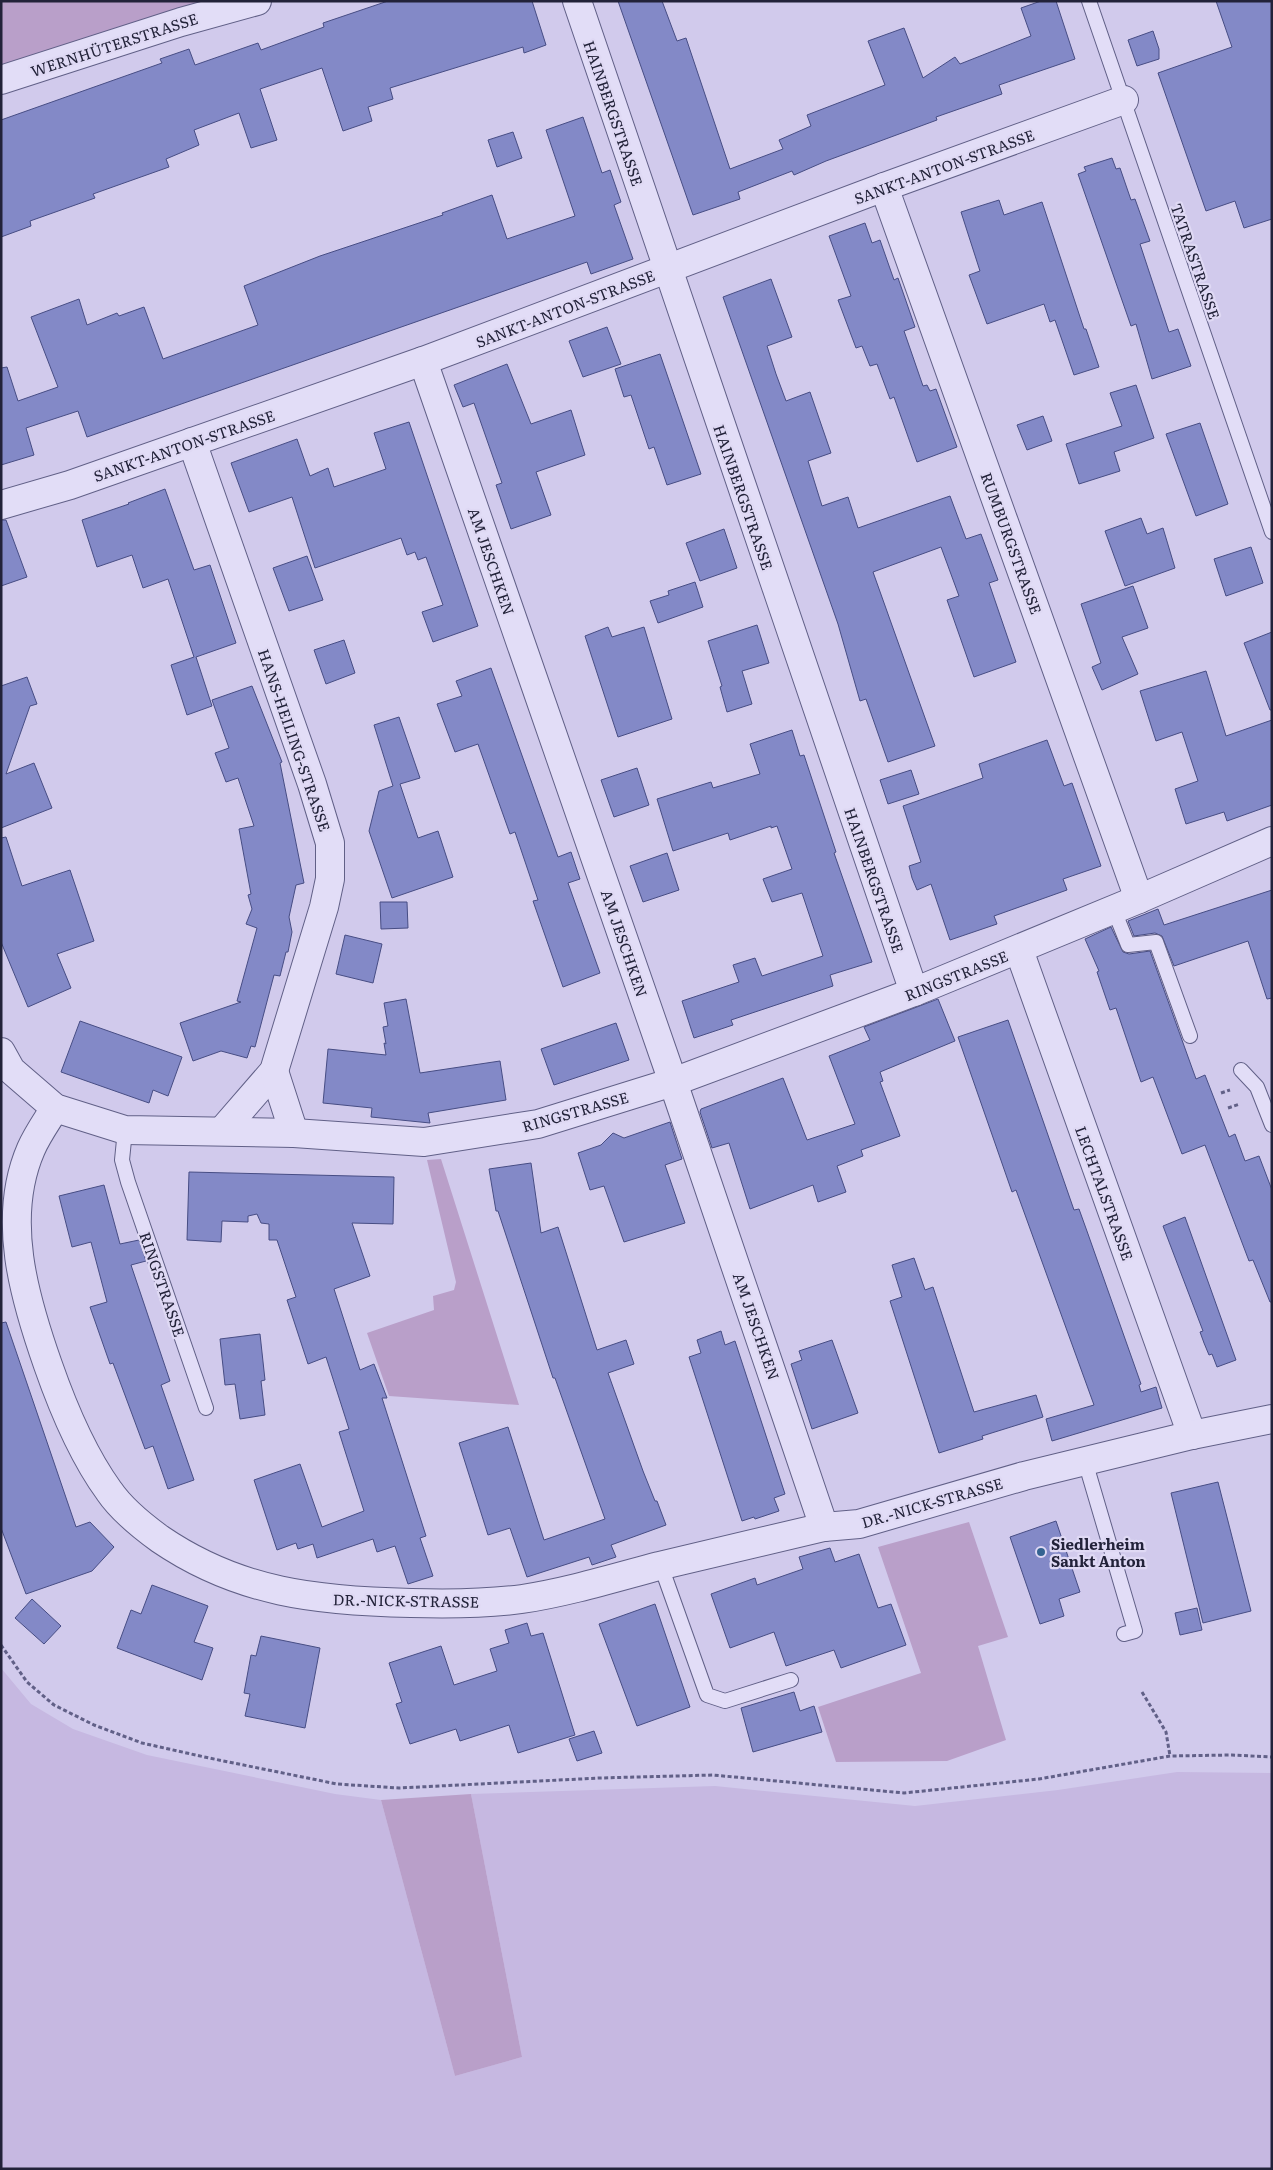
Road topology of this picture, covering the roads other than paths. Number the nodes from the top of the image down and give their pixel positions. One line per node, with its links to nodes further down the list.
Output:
1 (257, 1): 4 (street, WERNHÜTERSTRASSE)
2 (577, 1): 7 (street, HAINBERGSTRASSE)
3 (1090, 1): 5 (lane, TATRASTRASSE)
4 (1, 80)
5 (1124, 100): 6 (street, SANKT-ANTON-STRASSE); 11 (lane, TATRASTRASSE)
6 (884, 187): 7 (street, SANKT-ANTON-STRASSE); 13 (street, RUMBURGSTRASSE)
7 (667, 270): 8 (street, SANKT-ANTON-STRASSE); 16 (street, HAINBERGSTRASSE)
8 (423, 361): 9 (street, SANKT-ANTON-STRASSE); 21 (street, AM JESCHKEN)
9 (192, 442): 10 (street, SANKT-ANTON-STRASSE); 20 (street, HANS-HEILING-STRASSE)
10 (1, 505)
11 (1272, 532)
12 (1272, 841): 13 (street, RINGSTRASSE)
13 (1139, 899): 14 (street, RINGSTRASSE)
14 (1114, 910): 15 (street, RINGSTRASSE); 17 (lane)
15 (1019, 950): 16 (street, RINGSTRASSE); 29 (street, LECHTALSTRASSE)
16 (914, 992): 21 (street, RINGSTRASSE)
17 (1190, 1036)
18 (1, 1052): 22 (street, RINGSTRASSE)
19 (1241, 1070): 23 (lane)
20 (274, 1071): 25 (street, HANS-HEILING-STRASSE); 26 (street)
21 (673, 1082): 26 (street, RINGSTRASSE); 31 (street, AM JESCHKEN)
22 (55, 1108): 24 (street, RINGSTRASSE); 32 (street, DR.-NICK-STRASSE)
23 (1272, 1126)
24 (125, 1130): 25 (street, RINGSTRASSE); 27 (lane, RINGSTRASSE)
25 (222, 1131): 26 (street, RINGSTRASSE)
26 (294, 1132)
27 (206, 1408)
28 (1272, 1419): 29 (street, DR.-NICK-STRASSE)
29 (1192, 1435): 30 (street, DR.-NICK-STRASSE)
30 (1085, 1461): 31 (street, DR.-NICK-STRASSE); 33 (lane)
31 (824, 1526): 32 (street, DR.-NICK-STRASSE)
32 (661, 1566): 34 (lane)
33 (1124, 1634)
34 (791, 1680)

